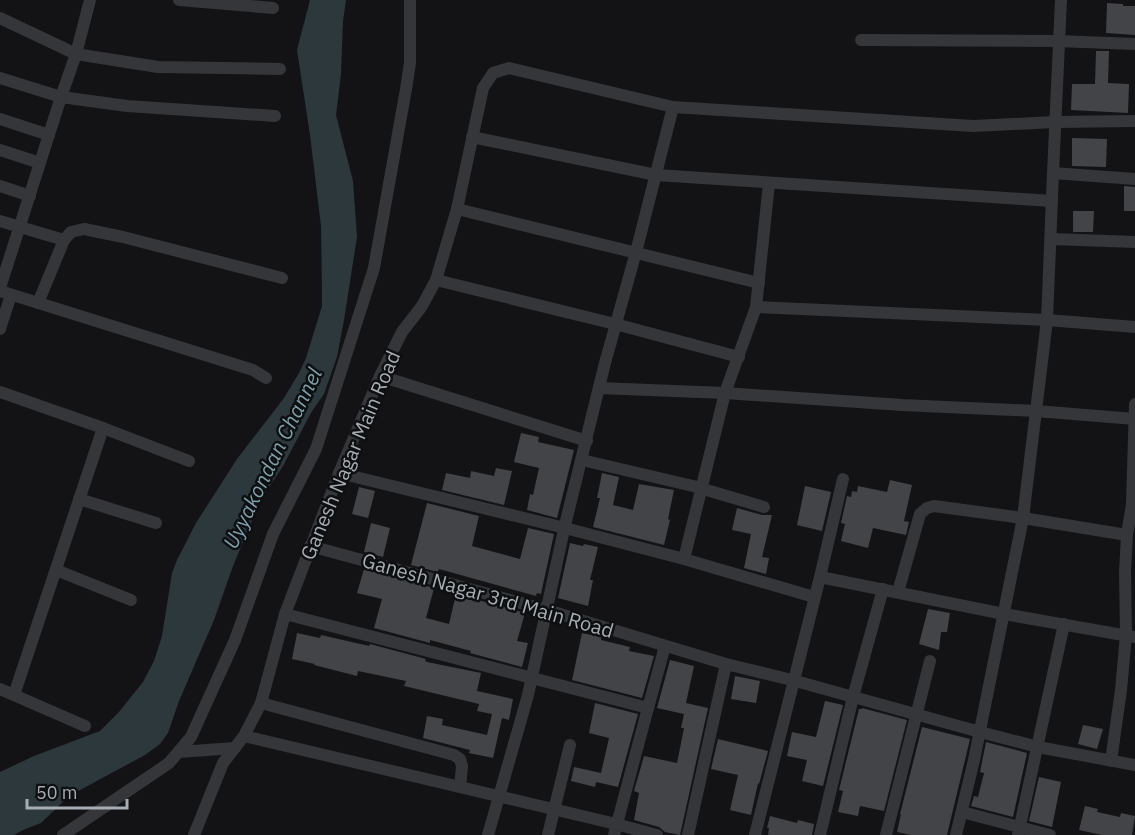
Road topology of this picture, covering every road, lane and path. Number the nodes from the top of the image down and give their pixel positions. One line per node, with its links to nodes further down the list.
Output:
1 (90, 0): 12 (street)
2 (179, 0): 6 (street)
3 (410, 0): 8 (street)
4 (419, 0): 8 (street)
5 (1061, 0): 10 (street)
6 (273, 8)
7 (0, 18): 12 (street)
8 (409, 34): 104 (street)
9 (861, 40): 10 (street)
10 (1058, 41): 11 (street); 20 (street)
11 (1135, 44)
12 (76, 54): 13 (street); 15 (street)
13 (280, 69)
14 (0, 78): 15 (street)
15 (61, 97): 17 (street); 21 (street)
16 (673, 107): 20 (street); 22 (street, Ganesh Nagar Main Road); 26 (street)
17 (275, 116)
18 (0, 119): 21 (street)
19 (1135, 121): 20 (street)
20 (1055, 122): 25 (street)
21 (49, 135): 24 (street)
22 (472, 137): 26 (street); 32 (street, Ganesh Nagar Main Road)
23 (0, 150): 24 (street)
24 (40, 163): 30 (street)
25 (1053, 173): 27 (street); 31 (street)
26 (656, 175): 28 (street); 38 (street)
27 (1135, 179)
28 (769, 183): 31 (street); 42 (street)
29 (0, 186): 30 (street)
30 (30, 196): 34 (street)
31 (1052, 201): 35 (street)
32 (457, 209): 38 (street); 41 (street, Ganesh Nagar Main Road)
33 (0, 221): 34 (street)
34 (20, 227): 36 (street); 39 (street)
35 (1051, 239): 37 (street); 46 (street)
36 (63, 240): 40 (street); 44 (street)
37 (1135, 242)
38 (636, 252): 42 (street); 47 (street)
39 (4, 261): 43 (street)
40 (282, 278)
41 (436, 280): 47 (street); 51 (street, Ganesh Nagar Main Road)
42 (759, 283): 45 (street)
43 (4, 291): 44 (street); 49 (street)
44 (38, 303): 52 (street)
45 (756, 307): 46 (street); 50 (street)
46 (1047, 320): 48 (street); 57 (street)
47 (615, 324): 50 (street); 53 (street)
48 (1135, 327)
49 (0, 329)
50 (739, 357): 55 (street)
51 (380, 376): 60 (street); 63 (street, Ganesh Nagar Main Road)
52 (266, 378)
53 (599, 388): 55 (street); 60 (street)
54 (0, 392): 59 (street)
55 (725, 393): 57 (street); 65 (street)
56 (1135, 404): 58 (street)
57 (1036, 411): 58 (street); 69 (street)
58 (1134, 419): 67 (street)
59 (103, 428): 61 (street); 66 (street)
60 (587, 441): 62 (street)
61 (189, 460)
62 (582, 460): 65 (street); 71 (street)
63 (339, 473): 71 (street); 73 (street, Ganesh Nagar Main Road)
64 (843, 479): 77 (street)
65 (702, 489): 68 (street); 74 (street)
66 (79, 499): 70 (street); 75 (street)
67 (1133, 504): 72 (street)
68 (764, 507)
69 (1023, 518): 72 (street); 79 (street); 84 (street)
70 (156, 523)
71 (565, 528): 74 (street); 82 (street)
72 (1127, 535): 76 (street)
73 (310, 546): 82 (street, Ganesh Nagar 3rd Main Road); 83 (street, Ganesh Nagar Main Road)
74 (684, 559): 80 (street)
75 (56, 570): 81 (street); 93 (street)
76 (1130, 571): 86 (street)
77 (820, 577): 78 (street); 80 (street)
78 (884, 590): 79 (street); 94 (street)
79 (898, 592): 84 (street)
80 (814, 597): 91 (street)
81 (131, 600)
82 (547, 610): 87 (street, Ganesh Nagar 3rd Main Road); 90 (street)
83 (285, 614): 90 (street); 95 (street, Ganesh Nagar Main Road)
84 (1004, 614): 85 (street); 99 (street)
85 (1064, 624): 86 (street); 102 (street)
86 (1130, 636): 105 (street)
87 (665, 646): 89 (street, Ganesh Nagar 3rd Main Road); 96 (street)
88 (930, 661): 97 (street)
89 (726, 664): 91 (street, Ganesh Nagar 3rd Main Road); 118 (street)
90 (532, 678): 96 (street); 108 (street)
91 (792, 680): 94 (street, Ganesh Nagar 3rd Main Road); 119 (street)
92 (0, 689): 93 (street)
93 (14, 695): 98 (street)
94 (853, 697): 97 (street, Ganesh Nagar 3rd Main Road); 120 (street)
95 (261, 703): 100 (street, Ganesh Nagar Main Road); 107 (street)
96 (648, 708): 111 (street)
97 (917, 715): 99 (street, Ganesh Nagar 3rd Main Road); 121 (street)
98 (85, 726)
99 (980, 732): 102 (street, Ganesh Nagar 3rd Main Road); 110 (street)
100 (244, 736): 103 (street, Ganesh Nagar Main Road); 107 (street)
101 (570, 745): 109 (street)
102 (1038, 747): 105 (street, Ganesh Nagar 3rd Main Road); 112 (street)
103 (235, 748): 104 (street); 113 (street, Ganesh Nagar Main Road)
104 (179, 752): 114 (street)
105 (1111, 761): 106 (street, Ganesh Nagar 3rd Main Road)
106 (1135, 765)
107 (460, 788): 108 (street)
108 (499, 797): 109 (street); 115 (street)
109 (553, 809): 111 (street); 116 (street)
110 (962, 812): 112 (street); 122 (street)
111 (615, 829): 117 (street)
112 (1019, 831): 123 (street)
113 (198, 834)
114 (63, 835)
115 (489, 835)
116 (548, 835)
117 (657, 835)
118 (688, 835)
119 (755, 835)
120 (820, 835)
121 (886, 835)
122 (957, 835)
123 (1050, 835)

